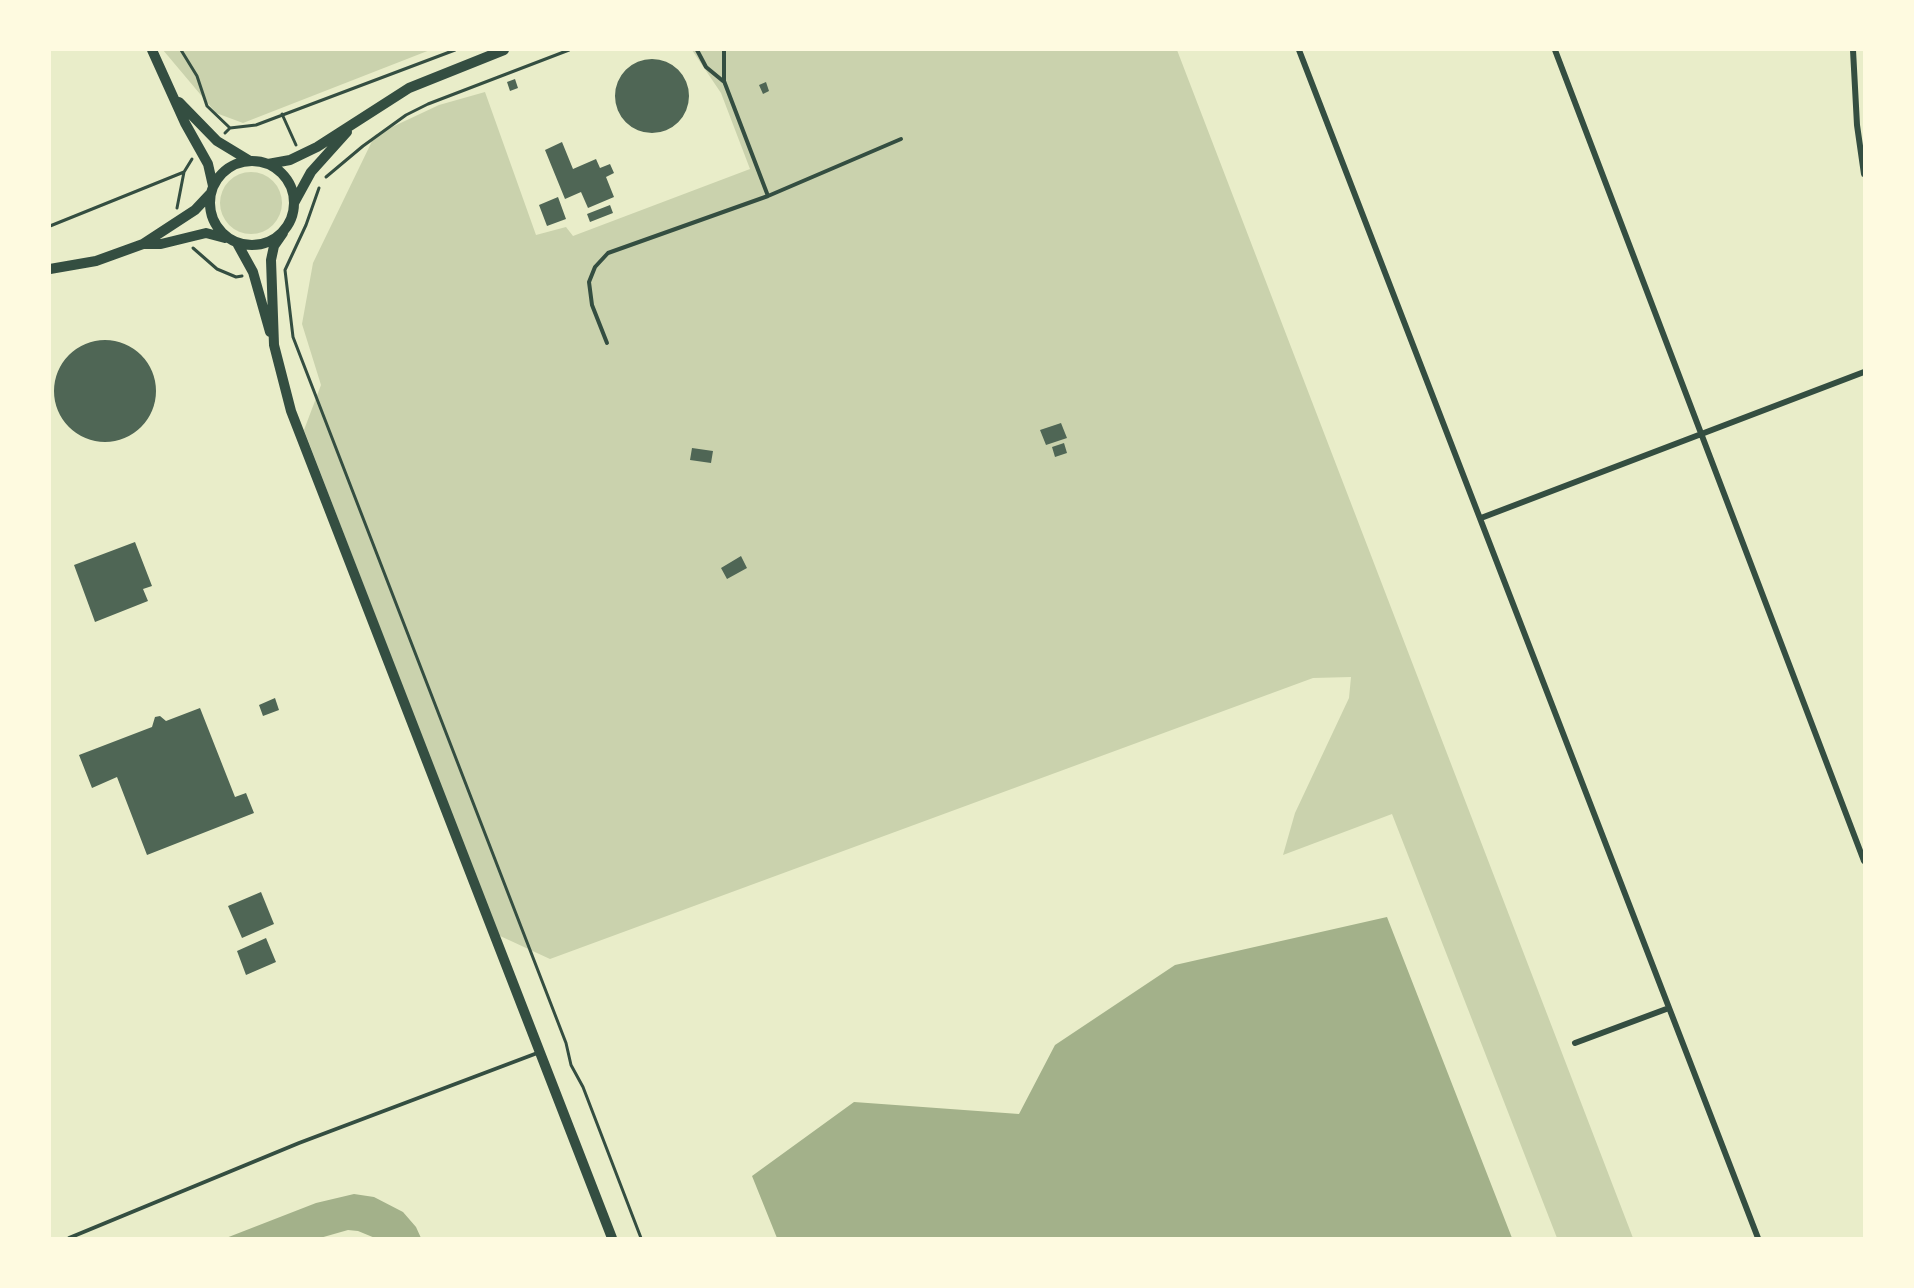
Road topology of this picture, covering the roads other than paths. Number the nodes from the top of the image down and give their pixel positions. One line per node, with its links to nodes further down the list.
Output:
1 (152, 50): 9 (street)
2 (504, 50): 10 (street)
3 (697, 50): 8 (lane)
4 (724, 50): 8 (lane)
5 (1299, 50): 26 (street)
6 (1555, 50): 25 (street)
7 (1853, 50): 14 (street)
8 (724, 81): 16 (lane)
9 (177, 100): 12 (street); 15 (street)
10 (351, 127): 13 (street); 17 (street)
11 (902, 140): 16 (lane)
12 (250, 161): 13 (street); 15 (street)
13 (268, 164): 17 (street)
14 (1864, 174)
15 (212, 189): 19 (street); 20 (street)
16 (768, 196): 22 (lane)
17 (294, 204): 18 (street)
18 (283, 232): 19 (street); 23 (street)
19 (234, 242): 20 (street); 23 (street)
20 (143, 244): 21 (street)
21 (50, 269)
22 (607, 344)
23 (274, 345): 30 (street)
24 (1864, 372): 25 (street)
25 (1703, 432): 26 (street); 27 (street)
26 (1481, 518): 28 (street)
27 (1864, 861)
28 (1669, 1008): 29 (street); 33 (street)
29 (1575, 1043)
30 (540, 1052): 31 (lane); 32 (street)
31 (69, 1239)
32 (612, 1239)
33 (1758, 1239)

